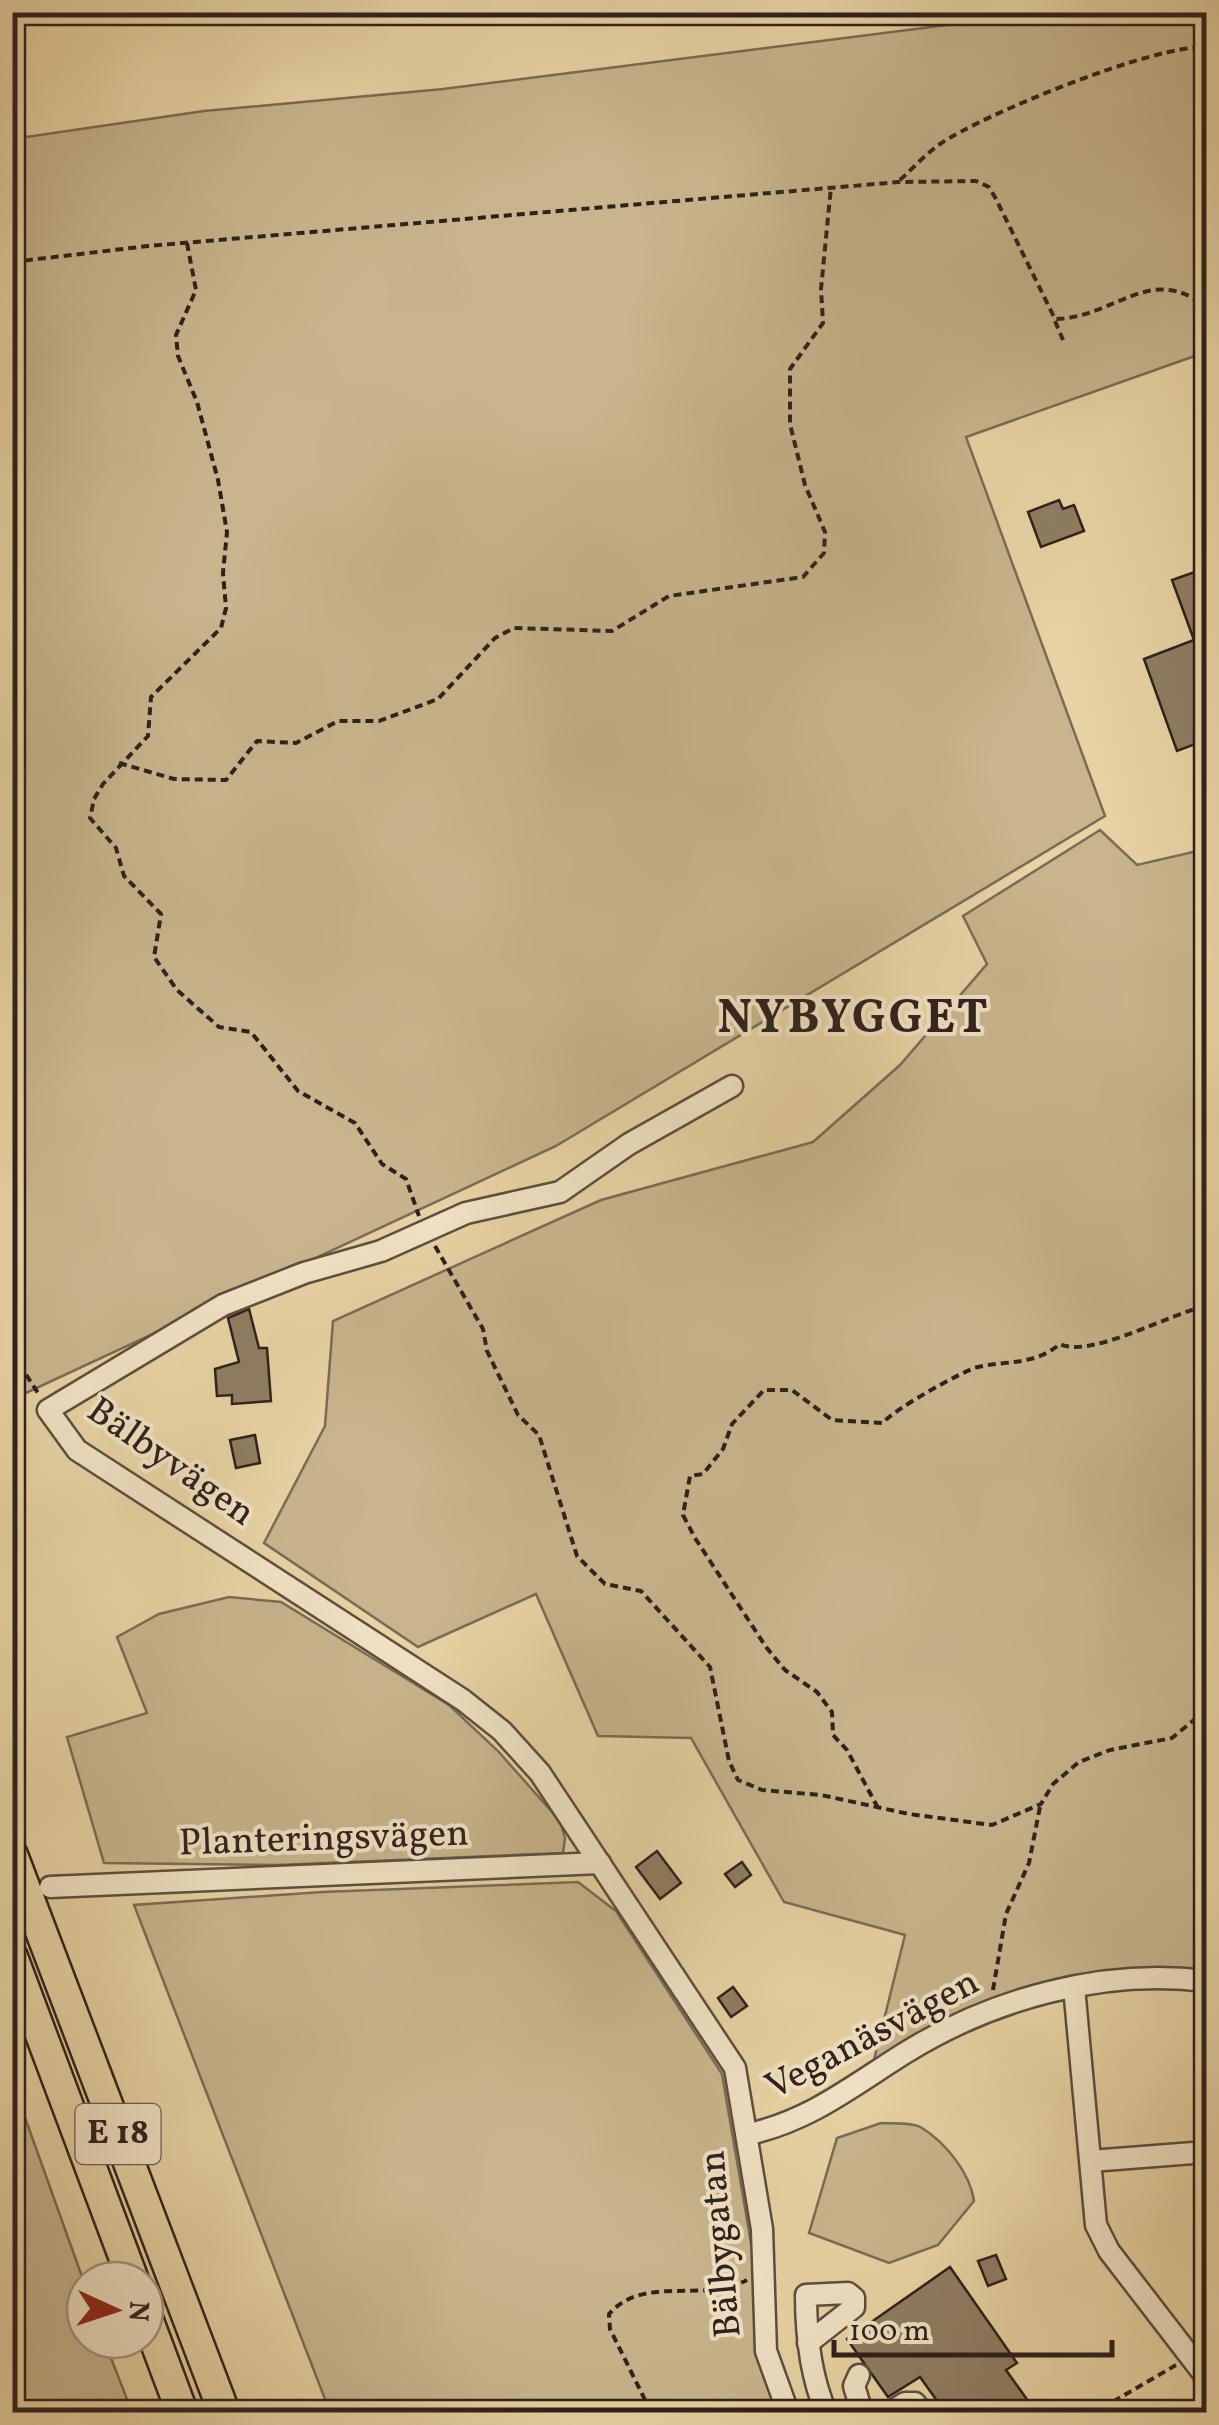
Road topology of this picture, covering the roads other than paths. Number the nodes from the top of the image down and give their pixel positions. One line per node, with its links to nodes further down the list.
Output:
1 (732, 1086): 3 (street, Bälbyvägen)
2 (12, 1855): 18 (highway, E 18)
3 (600, 1863): 4 (street, Planteringsvägen); 8 (street, Bälbyvägen)
4 (50, 1886)
5 (12, 1957): 12 (highway, E 18)
6 (1206, 1981): 7 (street, Veganäsvägen)
7 (1074, 1988): 9 (street, Veganäsvägen); 11 (street)
8 (735, 2068): 9 (street, Bälbygatan)
9 (749, 2134): 19 (street, Bälbygatan)
10 (1206, 2152): 11 (street)
11 (1092, 2161): 16 (street)
12 (126, 2260)
13 (808, 2343): 20 (street)
14 (163, 2360): 17 (highway)
15 (859, 2375): 21 (street)
16 (1206, 2376)
17 (182, 2412)
18 (224, 2412)
19 (788, 2412)
20 (826, 2412)
21 (862, 2412)
22 (891, 2412): 23 (street)
23 (922, 2412)

